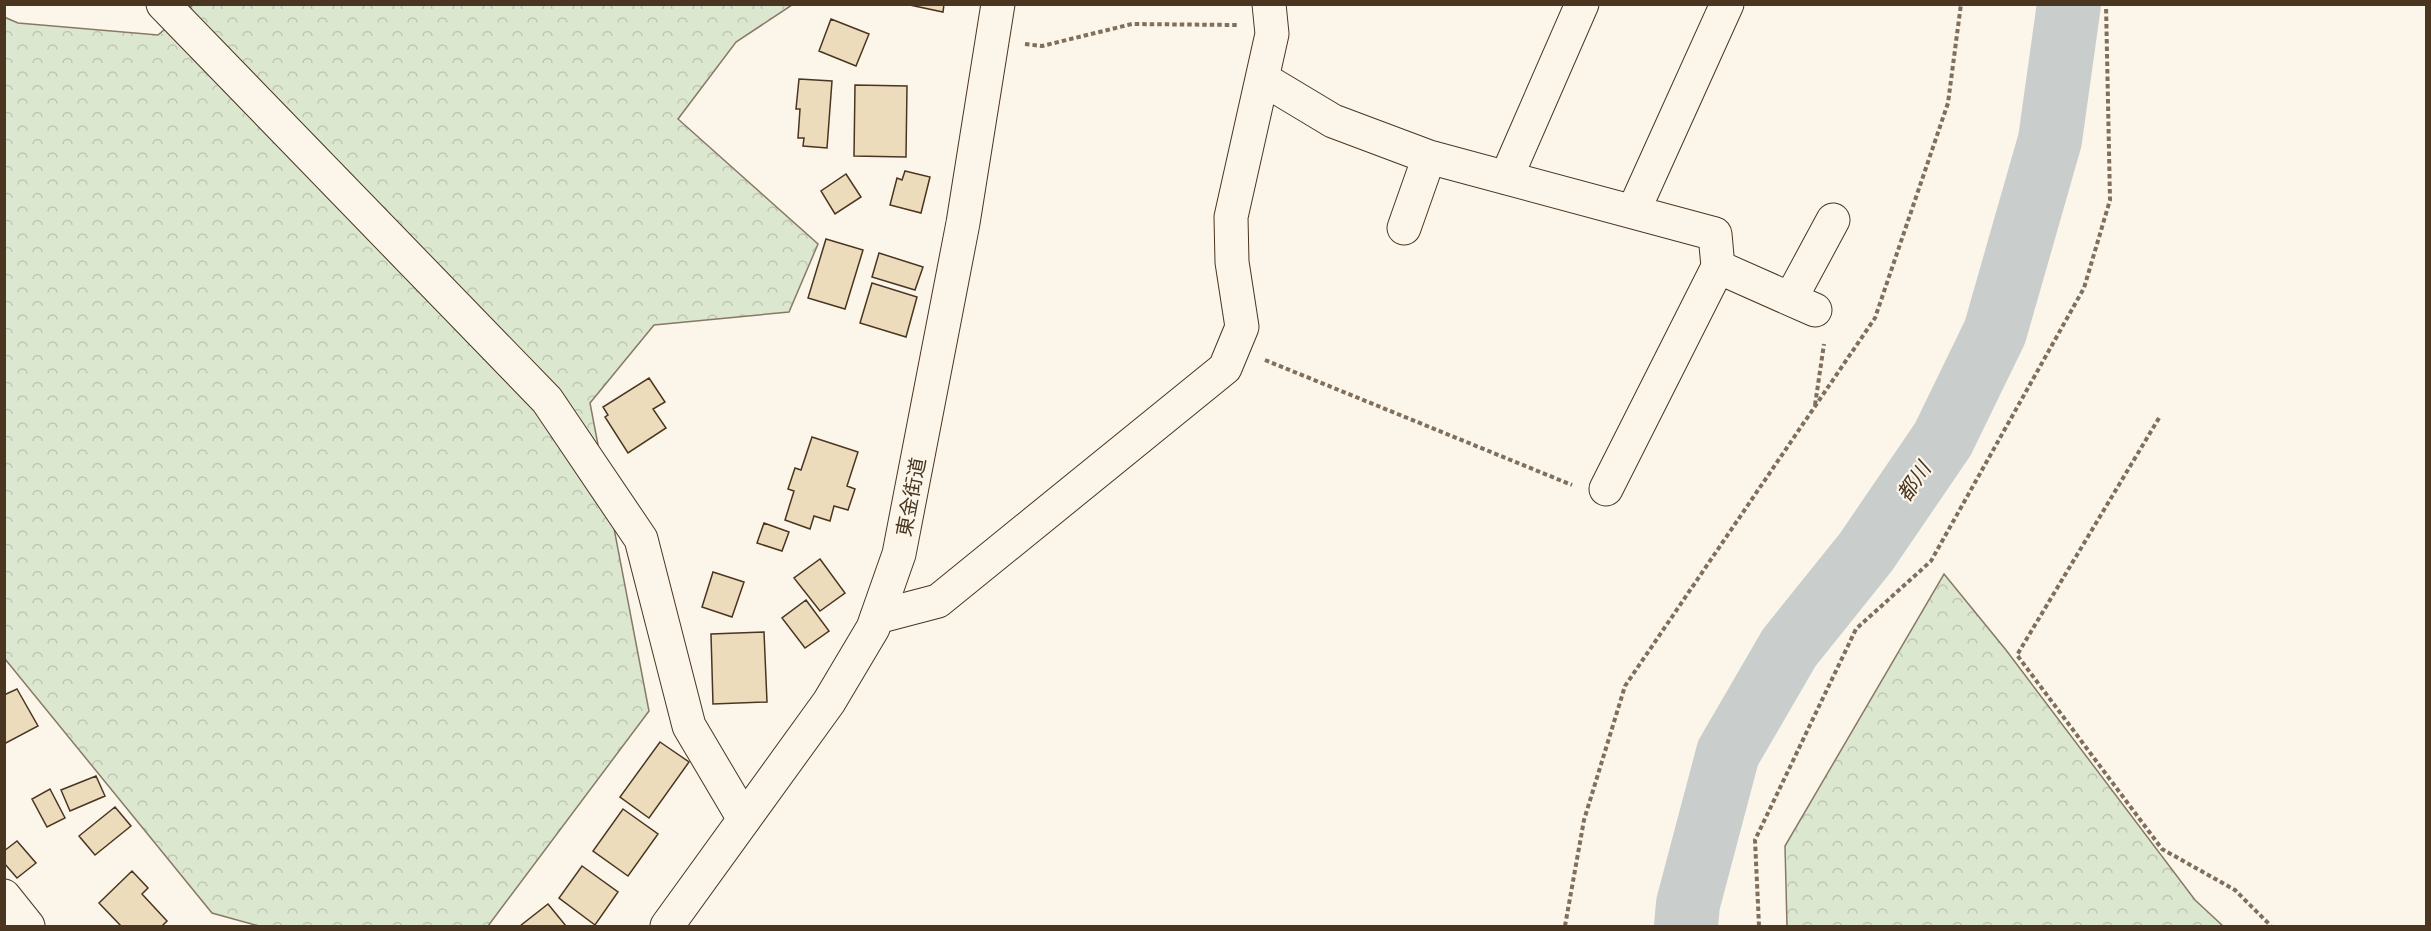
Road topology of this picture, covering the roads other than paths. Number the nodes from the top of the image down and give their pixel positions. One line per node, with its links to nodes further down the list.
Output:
1 (164, 4): 15 (main road)
2 (998, 4): 14 (main road, 東金街道)
3 (1582, 4): 8 (main road)
4 (1727, 4): 9 (main road)
5 (1270, 16): 6 (main road)
6 (1263, 78): 7 (main road); 14 (main road)
7 (1429, 158): 8 (main road); 11 (main road)
8 (1506, 178): 9 (main road)
9 (1633, 212): 12 (main road)
10 (1833, 220): 12 (main road)
11 (1404, 228)
12 (1718, 267): 13 (main road)
13 (1606, 489)
14 (877, 616): 15 (main road, 東金街道)
15 (744, 819): 18 (main road, 東金街道)
16 (4, 896): 17 (main road)
17 (28, 927)
18 (667, 927)

